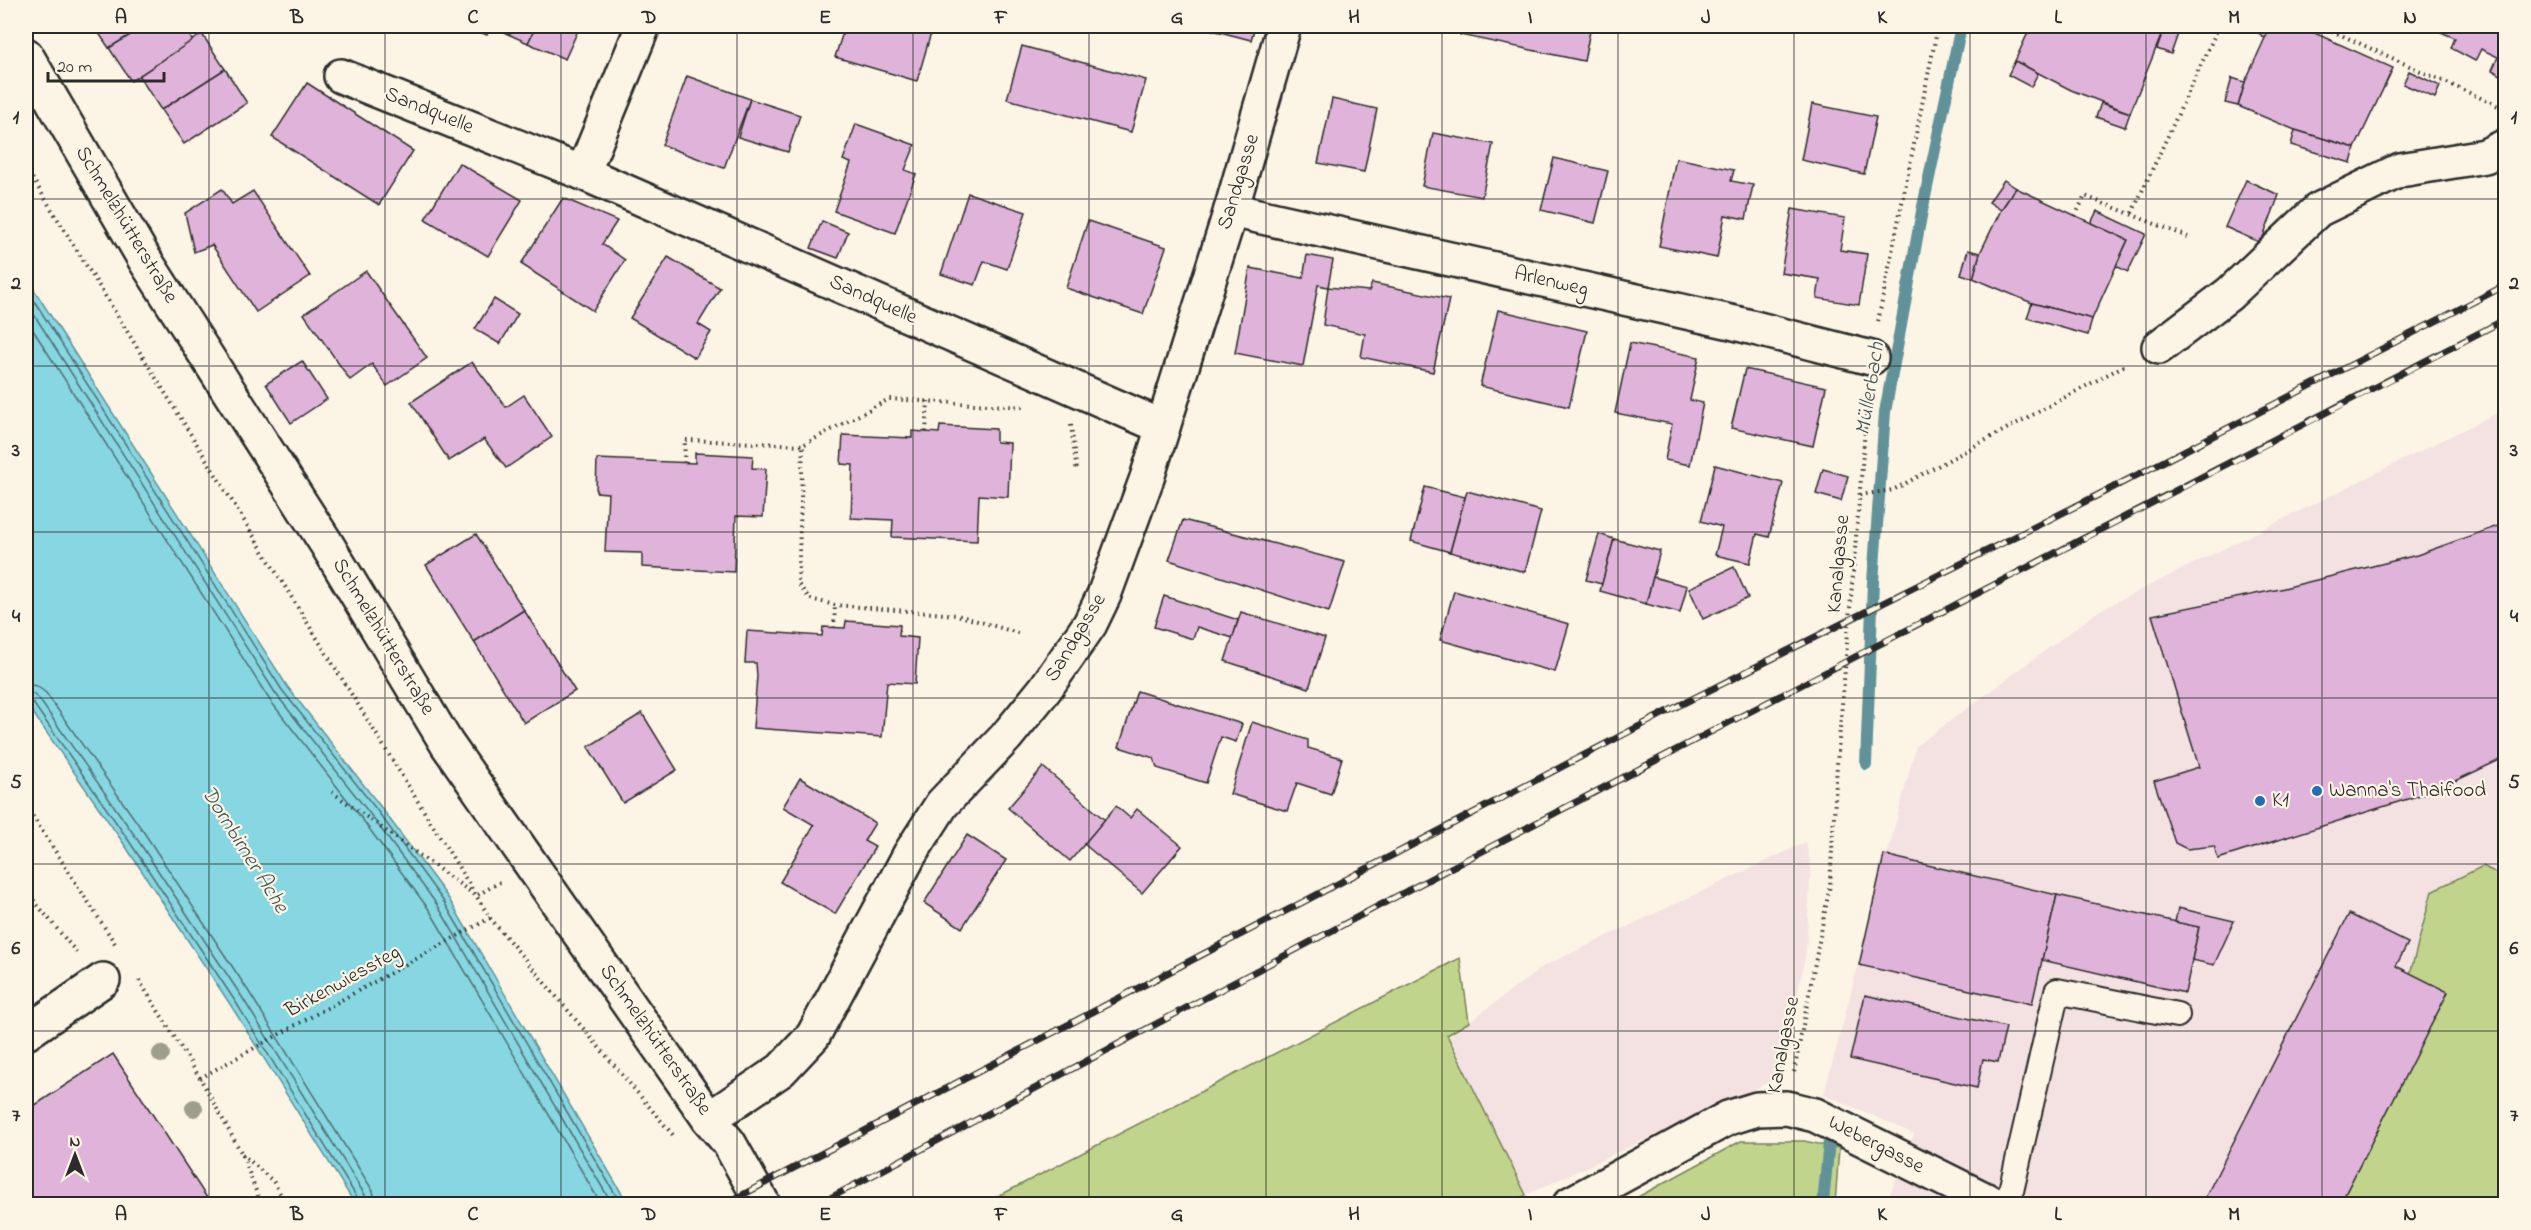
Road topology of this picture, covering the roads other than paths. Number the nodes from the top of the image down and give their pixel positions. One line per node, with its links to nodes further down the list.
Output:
1 (643, 26): 6 (street)
2 (1284, 26): 7 (street, Sandgasse)
3 (26, 55): 14 (street, Schmelzhütterstraße)
4 (341, 76): 6 (street, Sandquelle)
5 (2505, 146): 8 (street)
6 (583, 173): 10 (street, Sandquelle)
7 (1231, 210): 9 (street, Arlenweg); 10 (street, Sandgasse)
8 (2159, 347)
9 (1871, 358)
10 (1163, 427): 14 (street, Sandgasse)
11 (117, 974): 13 (street)
12 (2177, 1015): 18 (lane)
13 (26, 1034)
14 (709, 1119): 15 (street, Schmelzhütterstraße)
15 (763, 1204)
16 (1570, 1204): 17 (street, Webergasse)
17 (1994, 1204)
18 (2008, 1204)

